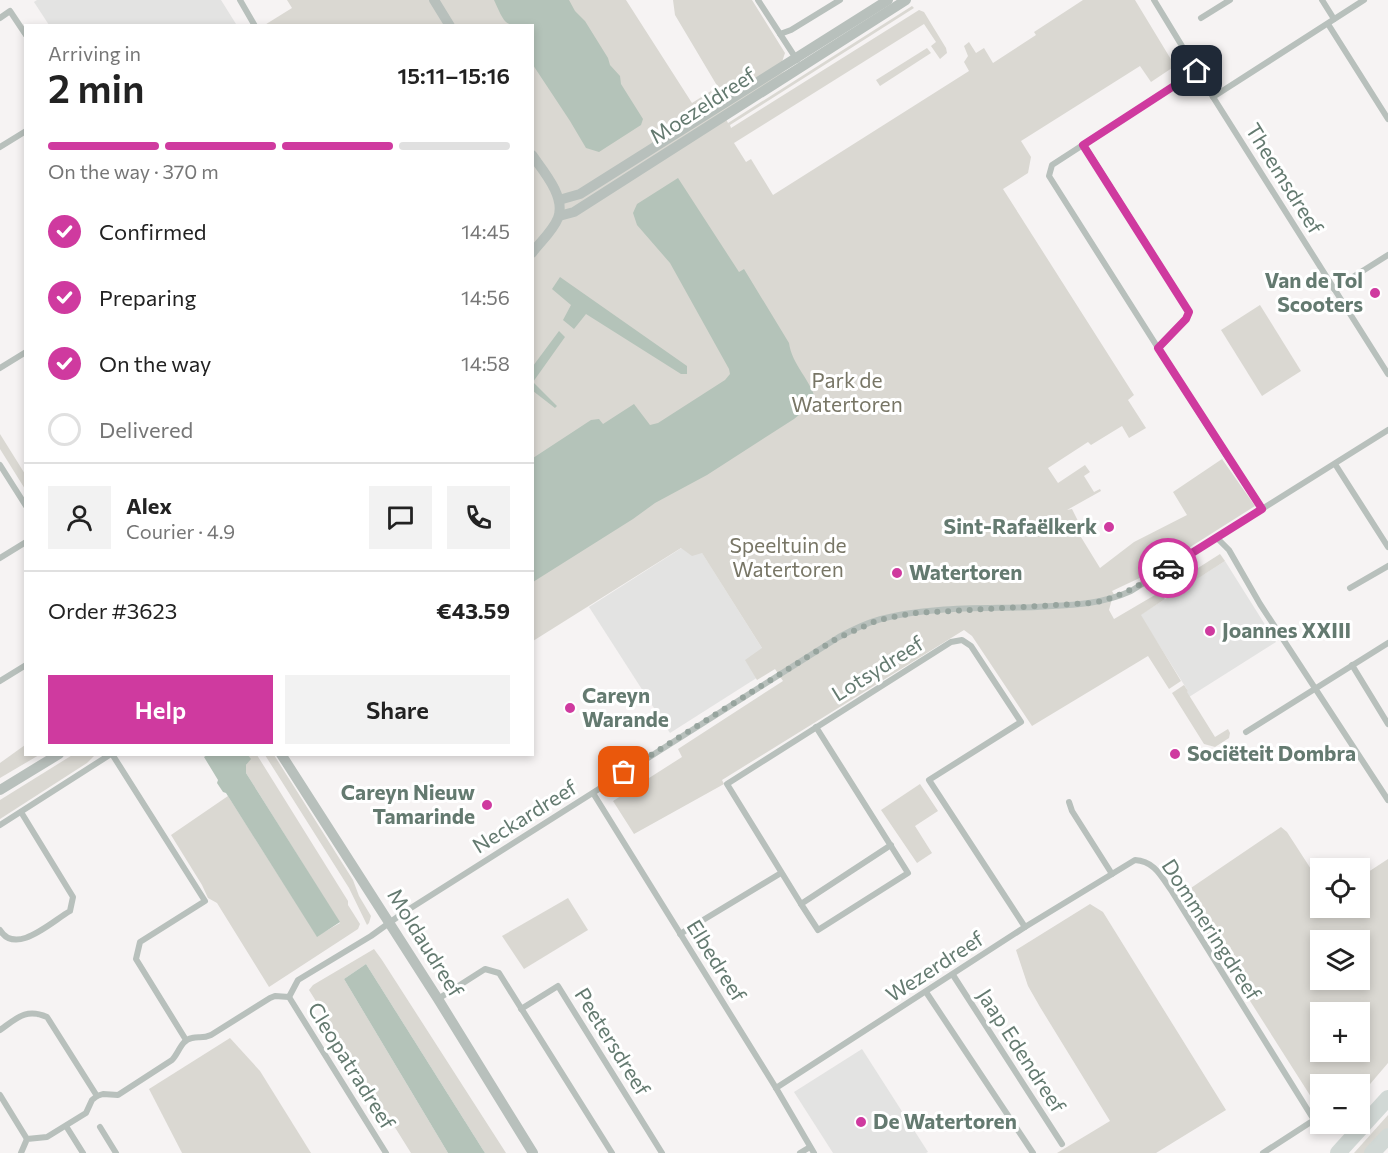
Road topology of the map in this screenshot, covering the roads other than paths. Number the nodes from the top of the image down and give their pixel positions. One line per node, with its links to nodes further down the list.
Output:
1 (240, 0): 15 (street)
2 (434, 0): 16 (street)
3 (758, 0): 19 (street)
4 (840, 0): 11 (street)
5 (888, 0): 20 (street, Moezeldreef)
6 (906, 0): 20 (street, Moezeldreef)
7 (1154, 0): 21 (street, Theemsdreef)
8 (1230, 0): 13 (street)
9 (1322, 0): 14 (street)
10 (1364, 0): 14 (street)
11 (832, 2): 19 (street)
12 (0, 18): 18 (street)
13 (1201, 18)
14 (1334, 19): 17 (street)
15 (254, 24)
16 (449, 24)
17 (1328, 24): 22 (street); 23 (street)
18 (24, 32)
19 (780, 34): 20 (street)
20 (799, 62): 28 (street, Moezeldreef); 29 (street, Moezeldreef)
21 (1197, 71): 22 (street, Theemsdreef); 25 (street)
22 (1213, 97): 32 (street, Theemsdreef)
23 (1388, 119)
24 (24, 132): 26 (street)
25 (1083, 145): 33 (street); 33 (street)
26 (0, 147)
27 (534, 158): 28 (street)
28 (559, 200): 29 (street)
29 (559, 216): 30 (street)
30 (534, 250)
31 (1388, 255): 32 (street)
32 (1334, 289): 36 (street, Theemsdreef)
33 (1158, 348): 41 (street)
34 (24, 353): 35 (street)
35 (0, 368)
36 (1388, 374)
37 (1388, 430): 38 (street, Neckardreef)
38 (1335, 464): 41 (street, Neckardreef); 44 (street)
39 (0, 465): 40 (street)
40 (24, 503)
41 (1262, 509): 42 (street, Neckardreef)
42 (1216, 538): 52 (street); 61 (street, Neckardreef)
43 (24, 544): 45 (street)
44 (1388, 547)
45 (0, 558)
46 (1388, 566): 47 (street)
47 (1350, 588)
48 (1388, 643): 49 (street)
49 (1352, 665): 52 (street); 53 (street)
50 (24, 666): 51 (street)
51 (0, 681)
52 (1316, 690): 55 (street); 62 (street)
53 (1388, 724)
54 (816, 727): 66 (street); 67 (street, Lotsydreef); 71 (street, Lotsydreef)
55 (1246, 732)
56 (56, 756): 60 (street)
57 (108, 756): 64 (street)
58 (112, 756): 80 (street)
59 (282, 756): 70 (street, Moldaudreef)
60 (0, 790)
61 (593, 793): 70 (street, Neckardreef); 73 (street, Elbedreef)
62 (1388, 800)
63 (1069, 802): 68 (street)
64 (21, 812): 65 (street); 72 (street)
65 (0, 825)
66 (891, 845): 69 (street); 69 (street, Lotsydreef)
67 (781, 873): 69 (street, Lotsydreef); 73 (street)
68 (1112, 874): 71 (street, Wezerdreef); 100 (street, Dommeringdreef)
69 (801, 904)
70 (389, 923): 76 (street, Neckardreef); 77 (street, Moldaudreef)
71 (1025, 927): 74 (street, Wezerdreef)
72 (0, 930)
73 (680, 934): 81 (street, Elbedreef)
74 (953, 975): 75 (street, Wezerdreef); 89 (street, Jaap Edendreef)
75 (926, 992): 81 (street, Wezerdreef); 99 (street)
76 (289, 997): 80 (street); 94 (street, Cleopatradreef)
77 (438, 999): 78 (street); 95 (street, Moldaudreef)
78 (521, 1009): 96 (street); 97 (street, Peetersdreef)
79 (0, 1030): 83 (street)
80 (186, 1040): 83 (street)
81 (776, 1088): 90 (street, Elbedreef)
82 (0, 1095): 88 (street)
83 (98, 1096): 85 (street)
84 (1388, 1098): 101 (highway)
85 (66, 1126): 88 (street); 92 (street)
86 (100, 1127): 93 (street)
87 (1388, 1136): 102 (highway)
88 (27, 1139): 91 (street)
89 (1062, 1144)
90 (812, 1150): 98 (street)
91 (21, 1153)
92 (83, 1153)
93 (116, 1153)
94 (386, 1153)
95 (533, 1153)
96 (612, 1153)
97 (662, 1153)
98 (800, 1153)
99 (1033, 1153)
100 (1263, 1153)
101 (1338, 1153)
102 (1372, 1153)

